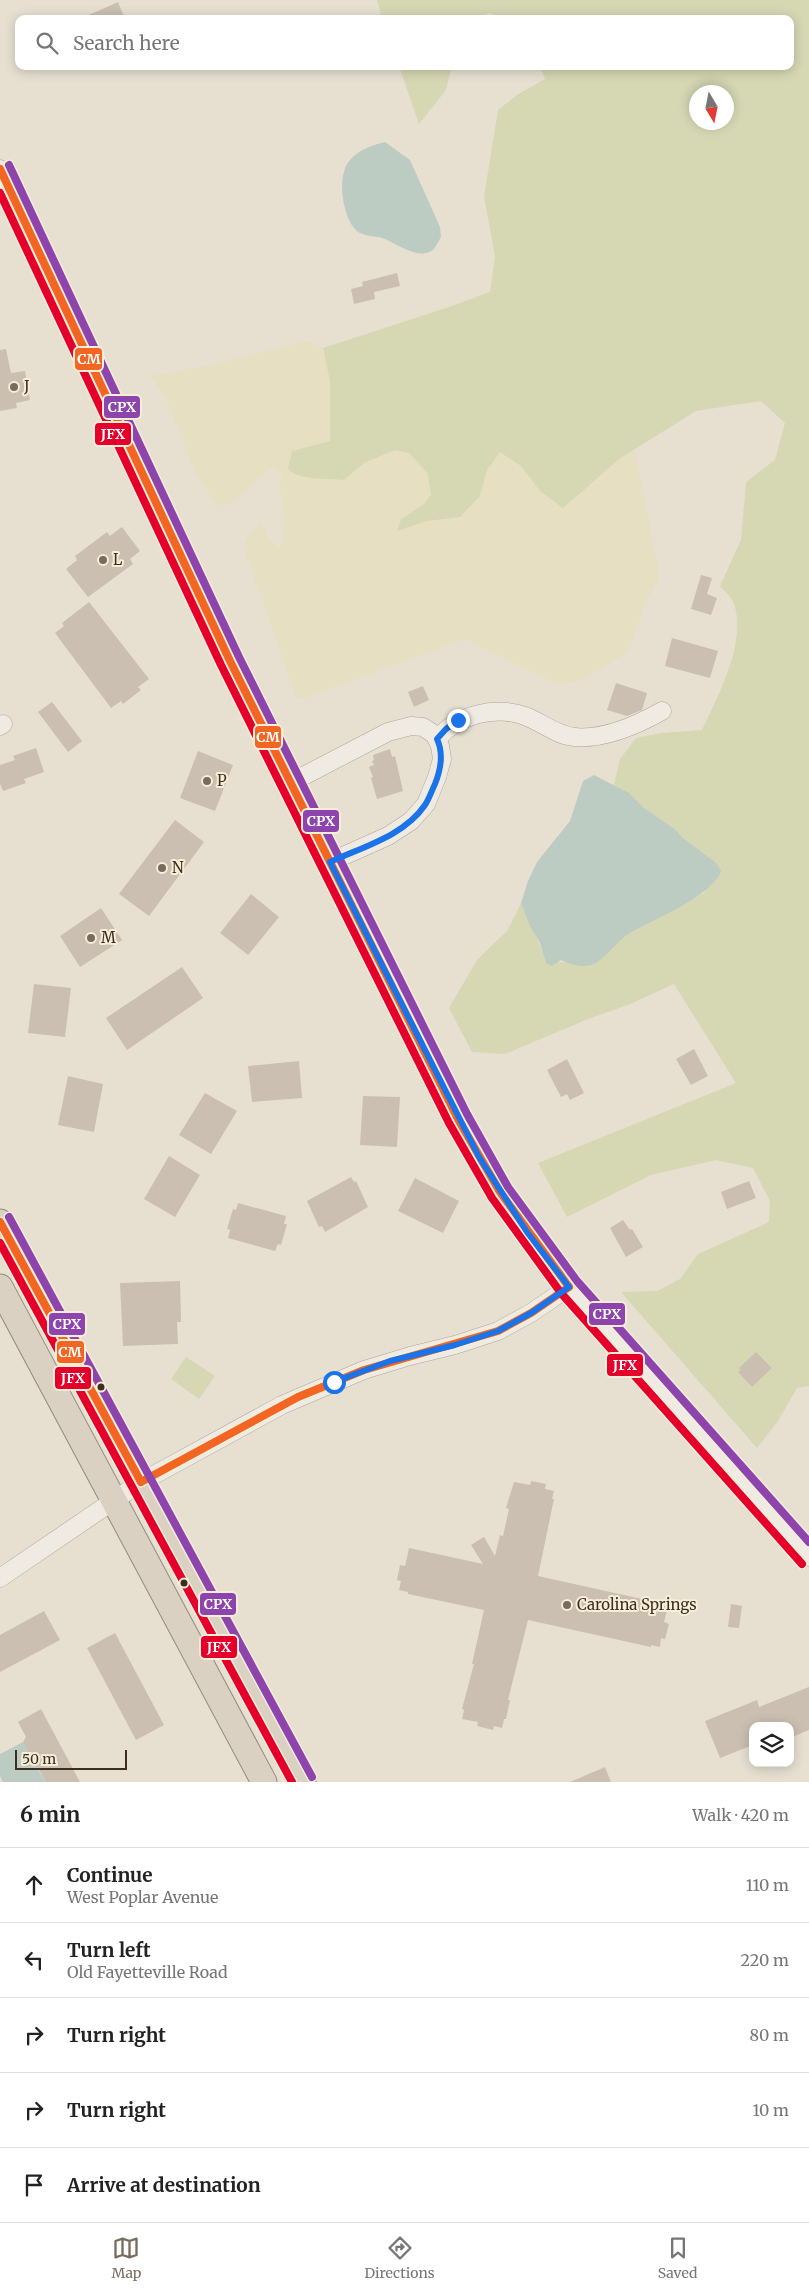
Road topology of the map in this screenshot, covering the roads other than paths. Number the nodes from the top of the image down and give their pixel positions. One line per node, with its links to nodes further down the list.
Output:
1 (0, 169): 4 (street)
2 (662, 711): 3 (street)
3 (437, 739): 4 (street); 5 (street)
4 (290, 783): 5 (street)
5 (330, 862): 8 (street)
6 (0, 1222): 9 (highway)
7 (0, 1287): 10 (highway)
8 (569, 1287): 9 (street); 11 (street)
9 (141, 1482): 10 (street); 14 (highway)
10 (113, 1499): 12 (street); 13 (highway)
11 (809, 1557)
12 (0, 1578)
13 (264, 1782)
14 (302, 1782)

